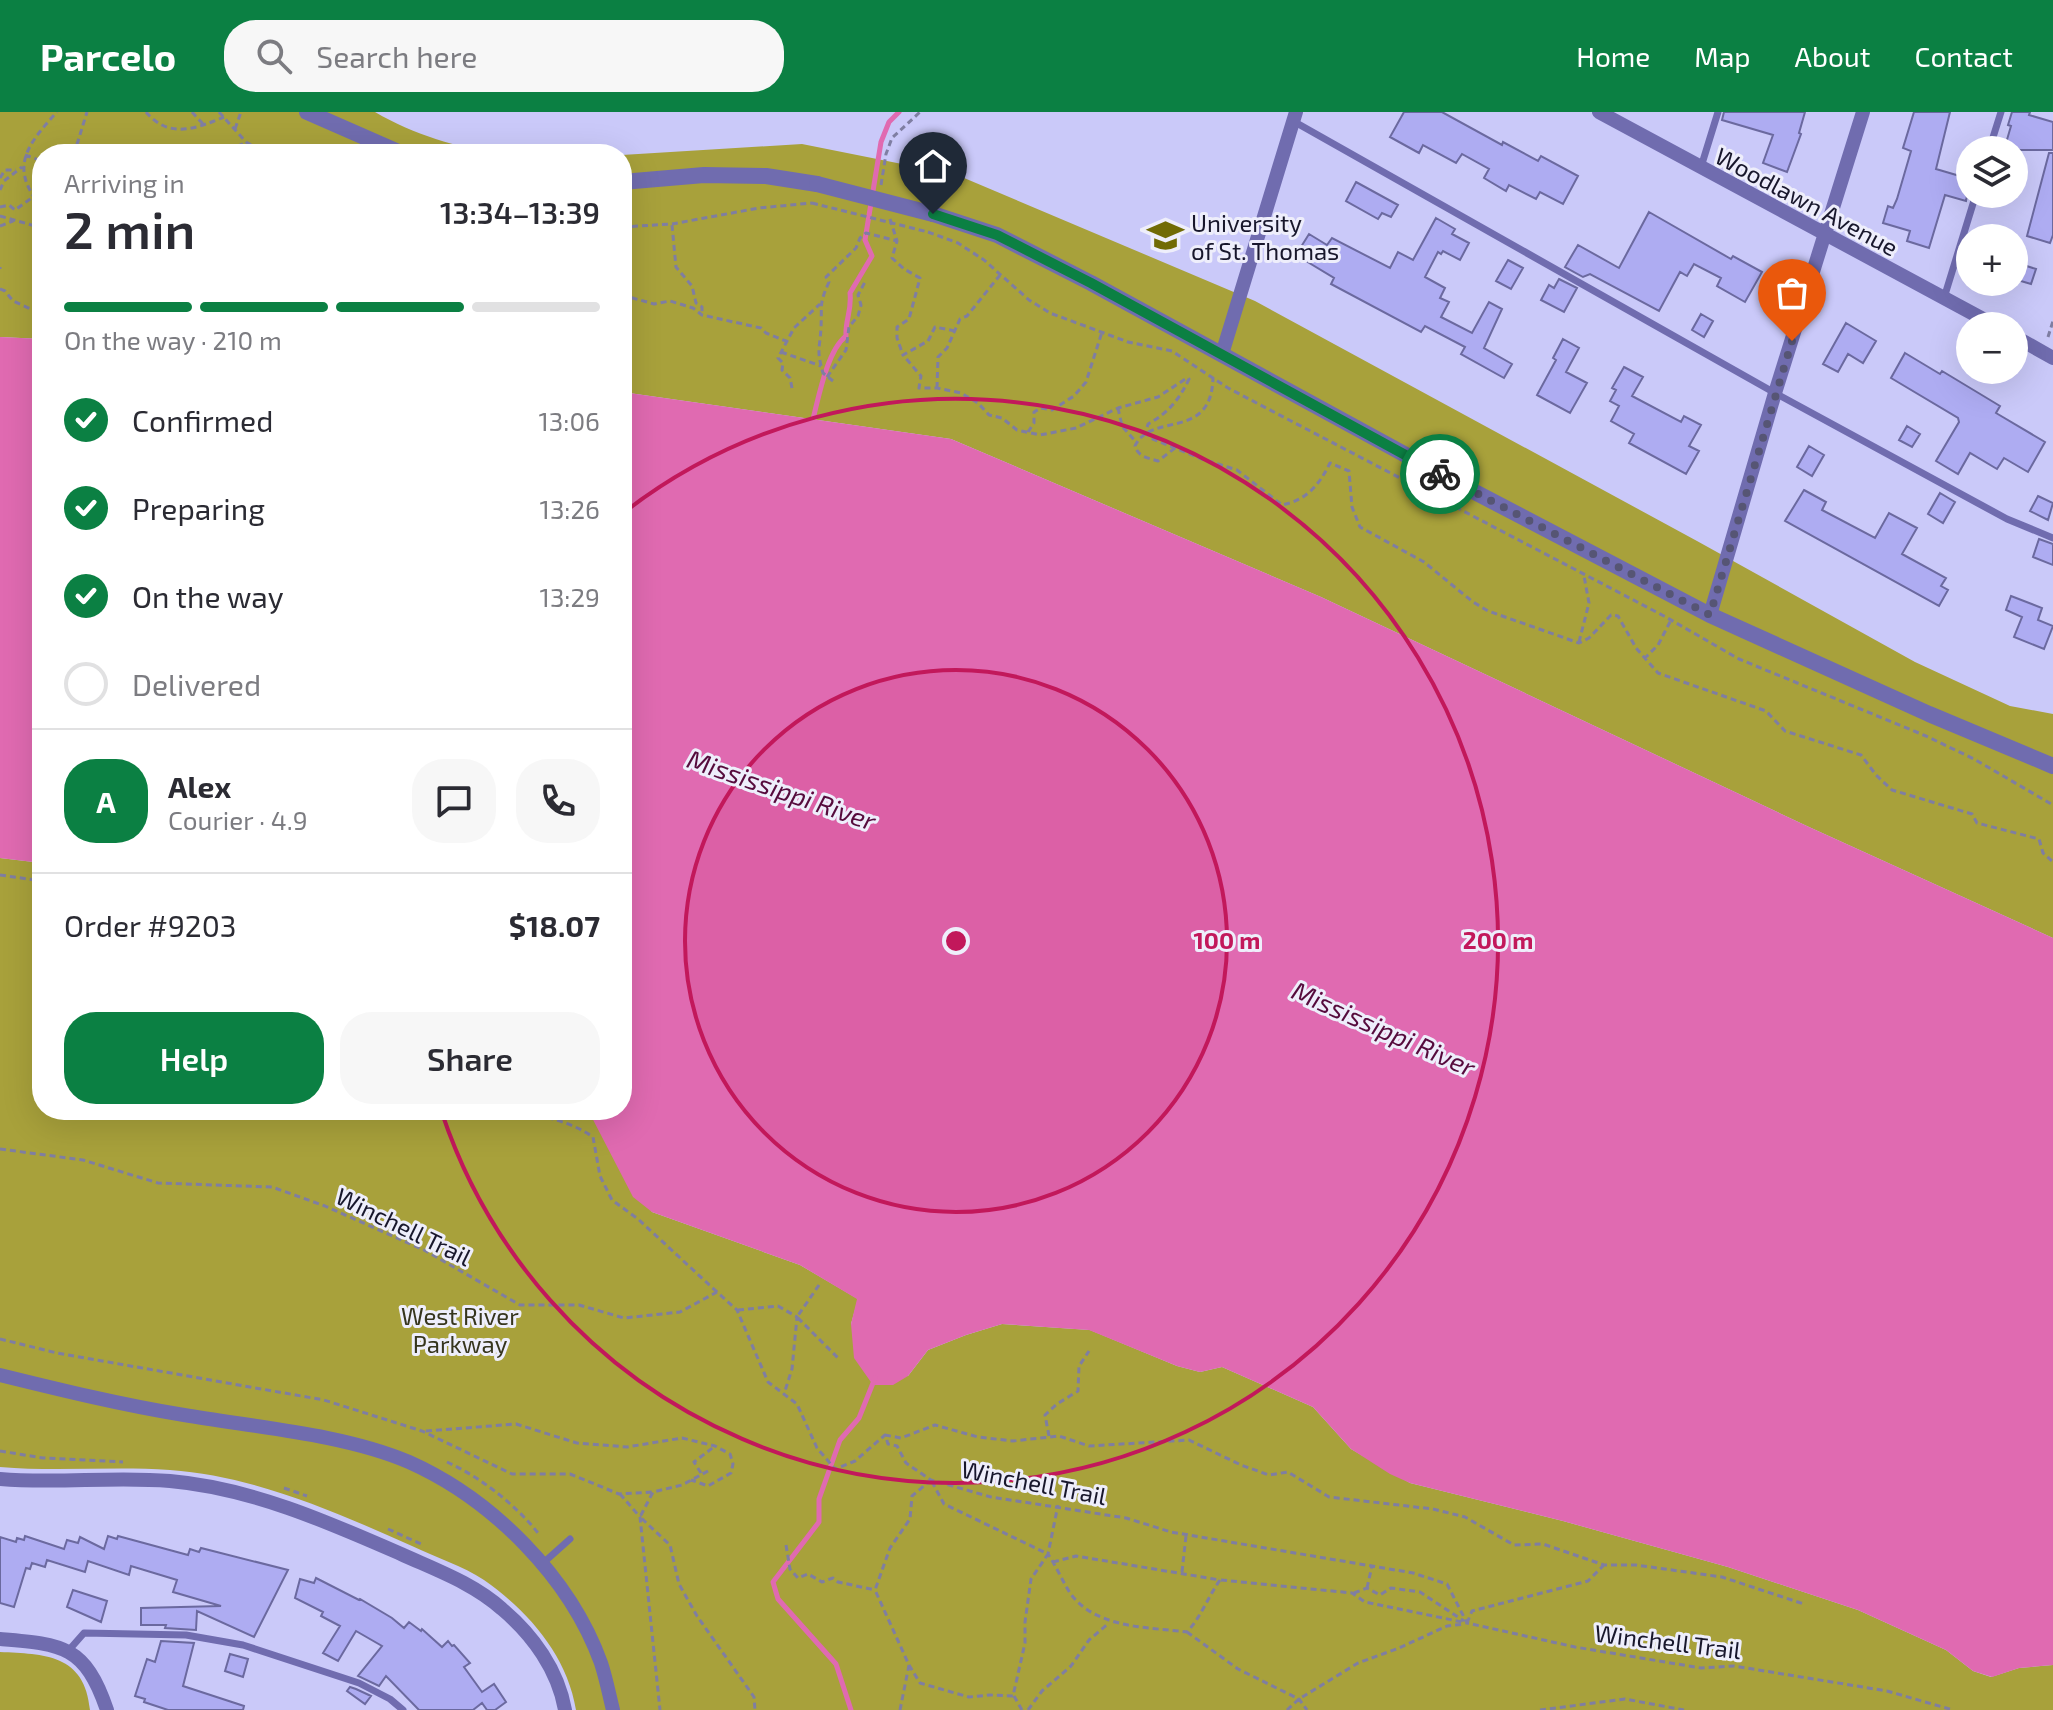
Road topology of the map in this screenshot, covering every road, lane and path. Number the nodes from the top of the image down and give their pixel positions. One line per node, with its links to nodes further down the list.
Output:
1 (57, 112): 23 (path)
2 (87, 112): 19 (path)
3 (146, 112): 15 (path)
4 (192, 112): 15 (path)
5 (219, 112): 14 (path)
6 (241, 112): 16 (path)
7 (307, 112): 22 (street)
8 (920, 112): 29 (path)
9 (1599, 112): 26 (street, Woodlawn Avenue)
10 (1718, 112): 26 (lane)
11 (1863, 112): 42 (street)
12 (2001, 112): 17 (lane)
13 (1295, 116): 60 (street); 71 (lane)
14 (224, 117): 15 (path); 16 (path)
15 (204, 126)
16 (235, 129): 18 (path)
17 (1993, 136)
18 (246, 142): 20 (path); 21 (path)
19 (77, 144)
20 (242, 144)
21 (250, 144)
22 (380, 144)
23 (25, 155): 24 (path); 25 (path)
24 (32, 157)
25 (21, 168): 27 (path); 30 (path); 31 (path)
26 (1701, 169): 42 (street, Woodlawn Avenue)
27 (0, 178)
28 (632, 181): 60 (street, bridge)
29 (881, 185)
30 (0, 190)
31 (32, 195)
32 (32, 198): 33 (path)
33 (0, 207)
34 (1972, 208): 48 (lane)
35 (889, 213): 43 (path)
36 (0, 216): 37 (path)
37 (13, 221): 39 (path); 40 (path)
38 (672, 224): 41 (path); 44 (path, bridge); 52 (path)
39 (0, 226)
40 (32, 226)
41 (632, 226)
42 (1825, 236): 48 (street, Woodlawn Avenue); 71 (street)
43 (897, 241): 49 (path); 61 (path)
44 (1000, 275): 54 (path); 55 (path)
45 (866, 280): 64 (path)
46 (0, 289): 50 (path)
47 (632, 298): 52 (path)
48 (1944, 298): 51 (street, Woodlawn Avenue)
49 (820, 304): 57 (path); 63 (path)
50 (32, 310)
51 (1970, 312)
52 (702, 315): 57 (path)
53 (2053, 321): 56 (path)
54 (955, 331): 61 (path); 69 (path)
55 (1102, 332): 65 (path); 73 (path)
56 (2047, 340)
57 (786, 341): 59 (path)
58 (2028, 344): 62 (street)
59 (781, 352): 63 (path); 68 (path)
60 (1222, 354): 79 (street)
61 (903, 355): 69 (path)
62 (2053, 358)
63 (821, 366): 64 (path)
64 (827, 377): 66 (path)
65 (1213, 377): 70 (path); 74 (path)
66 (833, 381)
67 (1231, 381): 70 (path)
68 (792, 388)
69 (937, 388): 73 (path)
70 (1228, 388): 78 (path)
71 (1775, 393): 77 (lane); 79 (street)
72 (1118, 408): 73 (path); 74 (path); 75 (path)
73 (1028, 432)
74 (1146, 432): 75 (path); 76 (path)
75 (1136, 442): 76 (path)
76 (1175, 448): 81 (path)
77 (2053, 538)
78 (1584, 576): 80 (path); 81 (path)
79 (1710, 615): 83 (street)
80 (1671, 620): 82 (path); 84 (path)
81 (1579, 643): 82 (path)
82 (1644, 659): 85 (path)
83 (2053, 766)
84 (2053, 805)
85 (2053, 862)
86 (0, 875): 87 (path)
87 (32, 880)
88 (554, 1120): 91 (path)
89 (0, 1149): 91 (path, Winchell Trail)
90 (819, 1285): 93 (path)
91 (717, 1292): 92 (path)
92 (737, 1310): 93 (path); 98 (path)
93 (797, 1317): 96 (path); 98 (path)
94 (0, 1339): 99 (path)
95 (1089, 1351): 101 (path)
96 (839, 1359)
97 (0, 1375): 117 (street)
98 (784, 1394): 100 (path)
99 (422, 1431): 102 (path); 109 (path)
100 (885, 1435): 101 (path); 107 (path, Winchell Trail)
101 (1049, 1436): 118 (path)
102 (715, 1446): 104 (path); 106 (path)
103 (708, 1471): 104 (path)
104 (701, 1474): 106 (path)
105 (0, 1479): 136 (street)
106 (691, 1480): 108 (path)
107 (931, 1480): 110 (path, Winchell Trail); 115 (path); 123 (path)
108 (653, 1492): 109 (path); 111 (path)
109 (619, 1494): 111 (path)
110 (1058, 1505): 112 (path, Winchell Trail); 115 (path)
111 (640, 1517): 138 (path); 139 (path)
112 (1186, 1535): 119 (path, Winchell Trail); 120 (path)
113 (570, 1539): 117 (lane)
114 (786, 1545): 123 (path)
115 (1048, 1554): 116 (path); 132 (path)
116 (1053, 1562): 120 (path); 126 (path)
117 (542, 1564): 137 (street)
118 (1604, 1565): 125 (path); 127 (path)
119 (1372, 1566): 122 (path); 127 (path, Winchell Trail)
120 (1182, 1572): 121 (path)
121 (1220, 1580): 124 (path); 128 (path)
122 (1367, 1588): 124 (path); 127 (path)
123 (875, 1590): 131 (path)
124 (1352, 1593): 127 (path)
125 (1804, 1604)
126 (1110, 1622): 128 (path); 141 (path)
127 (1467, 1623): 133 (path); 146 (path, Winchell Trail)
128 (1187, 1632): 133 (path)
129 (0, 1639): 130 (street)
130 (69, 1650): 134 (street); 135 (lane)
131 (909, 1665): 132 (path); 140 (path)
132 (1013, 1696): 141 (path)
133 (1299, 1699): 142 (path); 143 (path)
134 (107, 1710)
135 (403, 1710)
136 (565, 1710)
137 (613, 1710)
138 (660, 1710)
139 (755, 1710)
140 (900, 1710)
141 (1025, 1710)
142 (1287, 1710)
143 (1307, 1710)
144 (1540, 1710): 145 (path)
145 (1684, 1710)
146 (1953, 1710)

